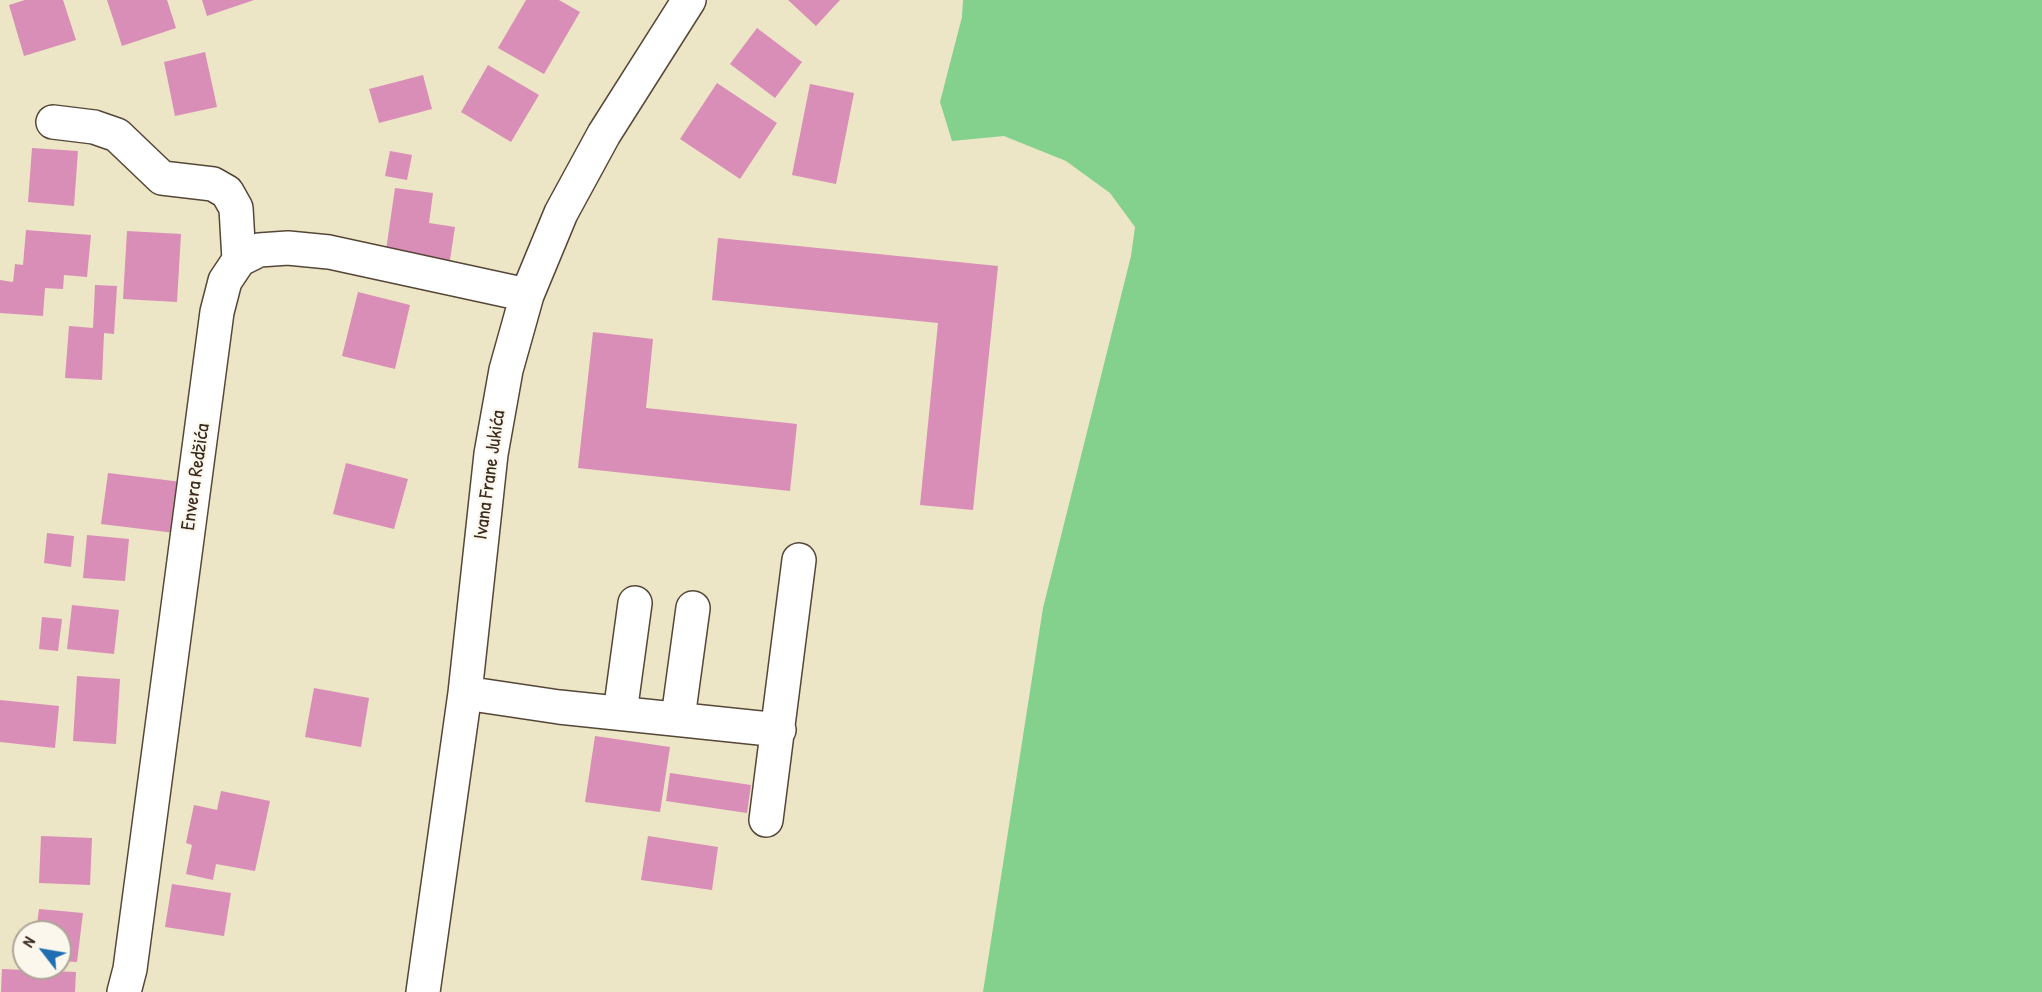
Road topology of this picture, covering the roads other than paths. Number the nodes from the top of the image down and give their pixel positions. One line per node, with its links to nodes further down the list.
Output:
1 (690, 0): 4 (street, Ivana Frane Jukića)
2 (53, 122): 3 (street)
3 (239, 260): 4 (street); 13 (street, Envera Redžića)
4 (527, 295): 8 (street, Ivana Frane Jukića)
5 (799, 560): 11 (street)
6 (635, 603): 9 (street)
7 (693, 608): 10 (street)
8 (465, 693): 9 (street); 14 (street, Ivana Frane Jukića)
9 (620, 712): 10 (street)
10 (678, 718): 11 (street)
11 (779, 730): 12 (street)
12 (766, 820)
13 (124, 992)
14 (423, 992)

